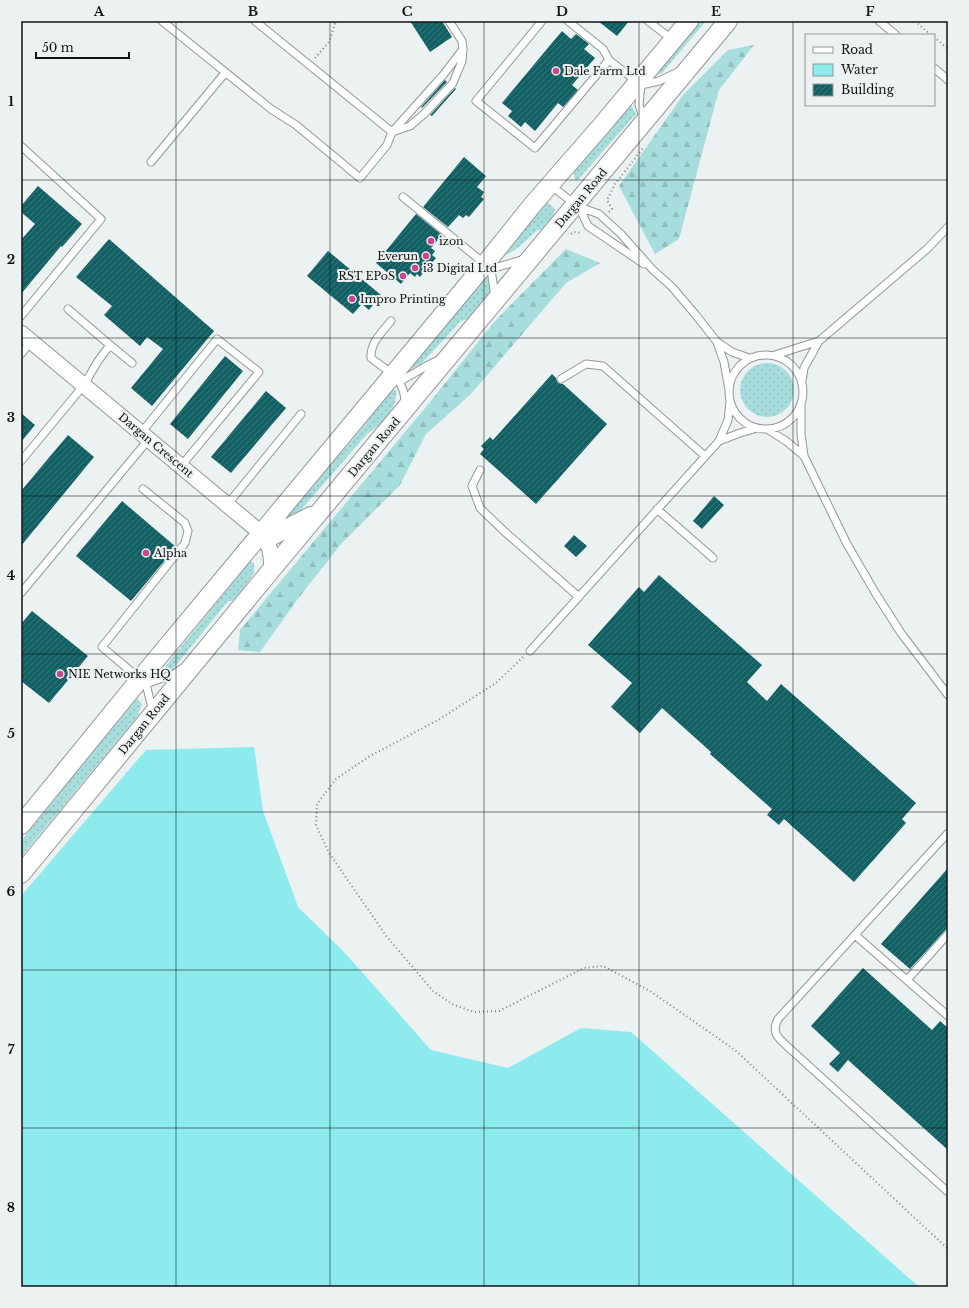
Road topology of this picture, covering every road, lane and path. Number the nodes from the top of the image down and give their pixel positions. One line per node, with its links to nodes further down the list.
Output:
1 (162, 21): 22 (lane)
2 (255, 21): 20 (lane)
3 (336, 21): 20 (path)
4 (449, 21): 16 (lane)
5 (542, 21): 18 (lane)
6 (568, 21): 18 (lane)
7 (648, 21): 15 (lane)
8 (689, 21): 15 (street)
9 (728, 21): 19 (street, Dargan Road)
10 (879, 21): 12 (lane)
11 (915, 21): 13 (path)
12 (895, 34)
13 (931, 34)
14 (935, 38): 17 (path)
15 (673, 40): 24 (street)
16 (463, 49): 26 (lane); 26 (lane)
17 (948, 49)
18 (609, 60): 24 (lane)
19 (692, 64): 24 (lane); 25 (street, Dargan Road)
20 (309, 65): 26 (lane)
21 (935, 69): 23 (lane)
22 (225, 72): 26 (lane); 28 (lane)
23 (948, 80)
24 (640, 84): 25 (lane); 29 (street)
25 (644, 121): 31 (street, Dargan Road)
26 (392, 132)
27 (21, 146): 38 (lane)
28 (151, 162)
29 (550, 185): 31 (lane); 34 (street)
30 (403, 197): 34 (lane)
31 (577, 206): 33 (street, Dargan Road); 35 (lane); 35 (lane)
32 (948, 227): 41 (lane)
33 (532, 257): 34 (lane); 36 (street, Dargan Road)
34 (488, 266): 36 (lane); 49 (street)
35 (652, 269): 42 (lane)
36 (495, 301): 46 (street, Dargan Road)
37 (68, 309): 43 (lane)
38 (21, 316)
39 (391, 321): 49 (lane)
40 (26, 337): 44 (lane); 52 (street, Dargan Crescent)
41 (819, 341): 45 (lane); 51 (lane)
42 (717, 342): 47 (lane); 53 (lane)
43 (110, 345): 48 (lane); 52 (lane)
44 (21, 354)
45 (775, 355): 47 (lane); 51 (lane)
46 (450, 356): 49 (lane); 56 (street, Dargan Road)
47 (749, 358): 53 (lane)
48 (132, 363)
49 (396, 378): 56 (lane); 71 (street)
50 (560, 379): 62 (lane)
51 (802, 381): 55 (lane)
52 (84, 386): 60 (street, Dargan Crescent); 64 (lane)
53 (729, 390): 54 (lane)
54 (730, 401): 58 (lane); 61 (lane)
55 (801, 405): 59 (lane); 63 (lane)
56 (405, 410): 70 (street, Dargan Road)
57 (301, 414): 68 (lane)
58 (757, 428): 59 (lane); 61 (lane)
59 (767, 429): 63 (lane)
60 (145, 436): 65 (street, Dargan Crescent); 65 (lane); 74 (lane)
61 (719, 441): 62 (lane)
62 (705, 456): 69 (lane)
63 (804, 456): 79 (lane)
64 (21, 461)
65 (181, 466): 68 (street, Dargan Crescent)
66 (480, 470): 75 (lane)
67 (144, 489): 78 (lane)
68 (227, 505): 71 (street, Dargan Crescent)
69 (657, 510): 72 (lane); 75 (lane)
70 (321, 511): 71 (street); 73 (street, Dargan Road)
71 (264, 536): 73 (street); 78 (street)
72 (714, 558)
73 (272, 569): 77 (street, Dargan Road)
74 (21, 593)
75 (579, 597): 76 (lane)
76 (530, 651): 89 (path)
77 (200, 656): 78 (lane); 80 (street, Dargan Road)
78 (143, 682): 80 (lane); 81 (street)
79 (948, 695)
80 (153, 713): 83 (street, Dargan Road)
81 (21, 825)
82 (948, 833): 85 (lane)
83 (21, 874)
84 (948, 934): 86 (lane)
85 (855, 935): 86 (lane); 88 (lane)
86 (907, 980): 87 (lane)
87 (948, 1016)
88 (948, 1192)
89 (948, 1249)

